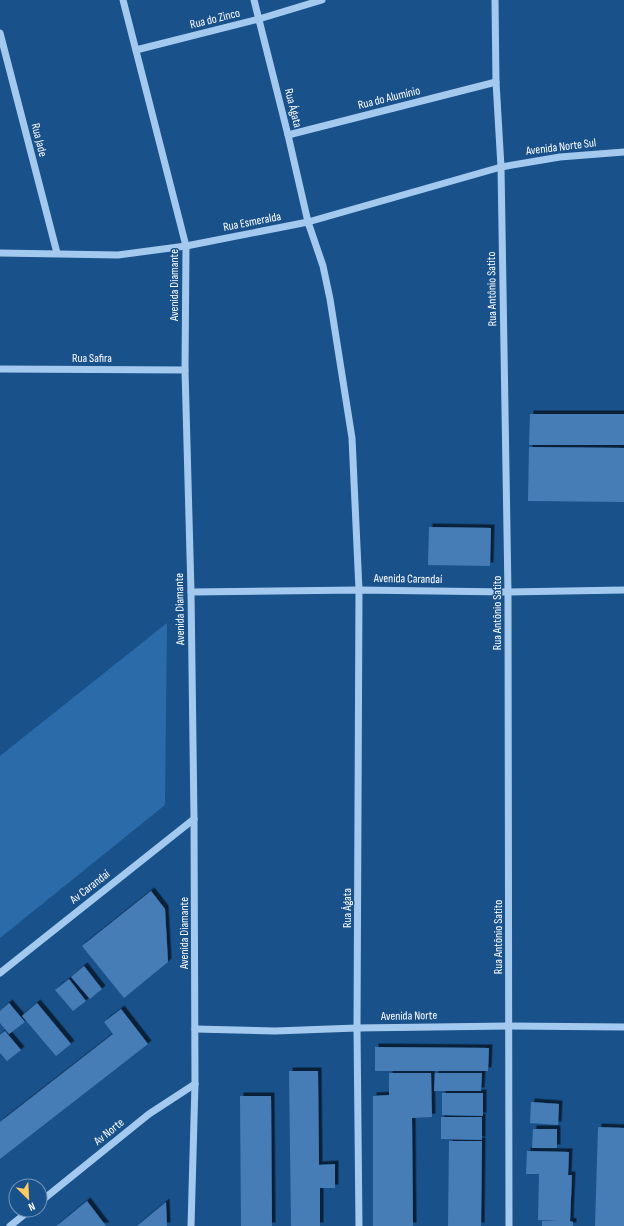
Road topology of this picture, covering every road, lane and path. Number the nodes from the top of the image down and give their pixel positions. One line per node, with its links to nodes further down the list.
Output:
1 (123, 0): 7 (street, Avenida Diamante)
2 (254, 0): 5 (street, Rua Ágata)
3 (322, 0): 5 (street, Rua do Zinco)
4 (495, 0): 8 (street, Rua Antônio Satito)
5 (259, 19): 7 (street, Rua do Zinco); 9 (street, Rua Ágata)
6 (0, 34): 15 (street, Rua Jade)
7 (136, 50): 13 (street, Avenida Diamante)
8 (496, 82): 9 (street, Rua do Alumínio); 11 (street, Rua Antônio Satito)
9 (288, 135): 12 (street, Rua Ágata)
10 (624, 152): 11 (street, Avenida Norte Sul)
11 (501, 167): 12 (street, Rua Esmeralda); 21 (street, Rua Antônio Satito)
12 (308, 222): 13 (street, Rua Esmeralda); 18 (street, Rua Ágata)
13 (186, 246): 15 (street, Rua Esmeralda); 17 (street, Avenida Diamante)
14 (0, 253): 15 (street, Rua Esmeralda)
15 (57, 253)
16 (0, 369): 17 (street, Rua Safira)
17 (184, 370): 20 (street, Avenida Diamante)
18 (359, 590): 20 (street, Avenida Carandaí); 21 (street, Avenida Carandaí); 25 (street, Rua Ágata)
19 (624, 590): 21 (street, Avenida Carandaí)
20 (191, 592): 22 (street, Avenida Diamante)
21 (508, 592): 24 (street, Rua Antônio Satito)
22 (194, 819): 23 (street, Av Carandaí); 27 (street, Avenida Diamante)
23 (0, 973)
24 (509, 1026): 25 (street, Avenida Norte); 26 (street, Avenida Norte); 34 (street, Rua Antônio Satito)
25 (357, 1028): 27 (street, Avenida Norte); 33 (street, Rua Ágata)
26 (624, 1028)
27 (195, 1029): 28 (street, Avenida Diamante)
28 (194, 1084): 29 (street, Av Norte); 32 (street, Avenida Diamante)
29 (48, 1196)
30 (20, 1218): 31 (street)
31 (10, 1226)
32 (191, 1226)
33 (359, 1226)
34 (509, 1226)

